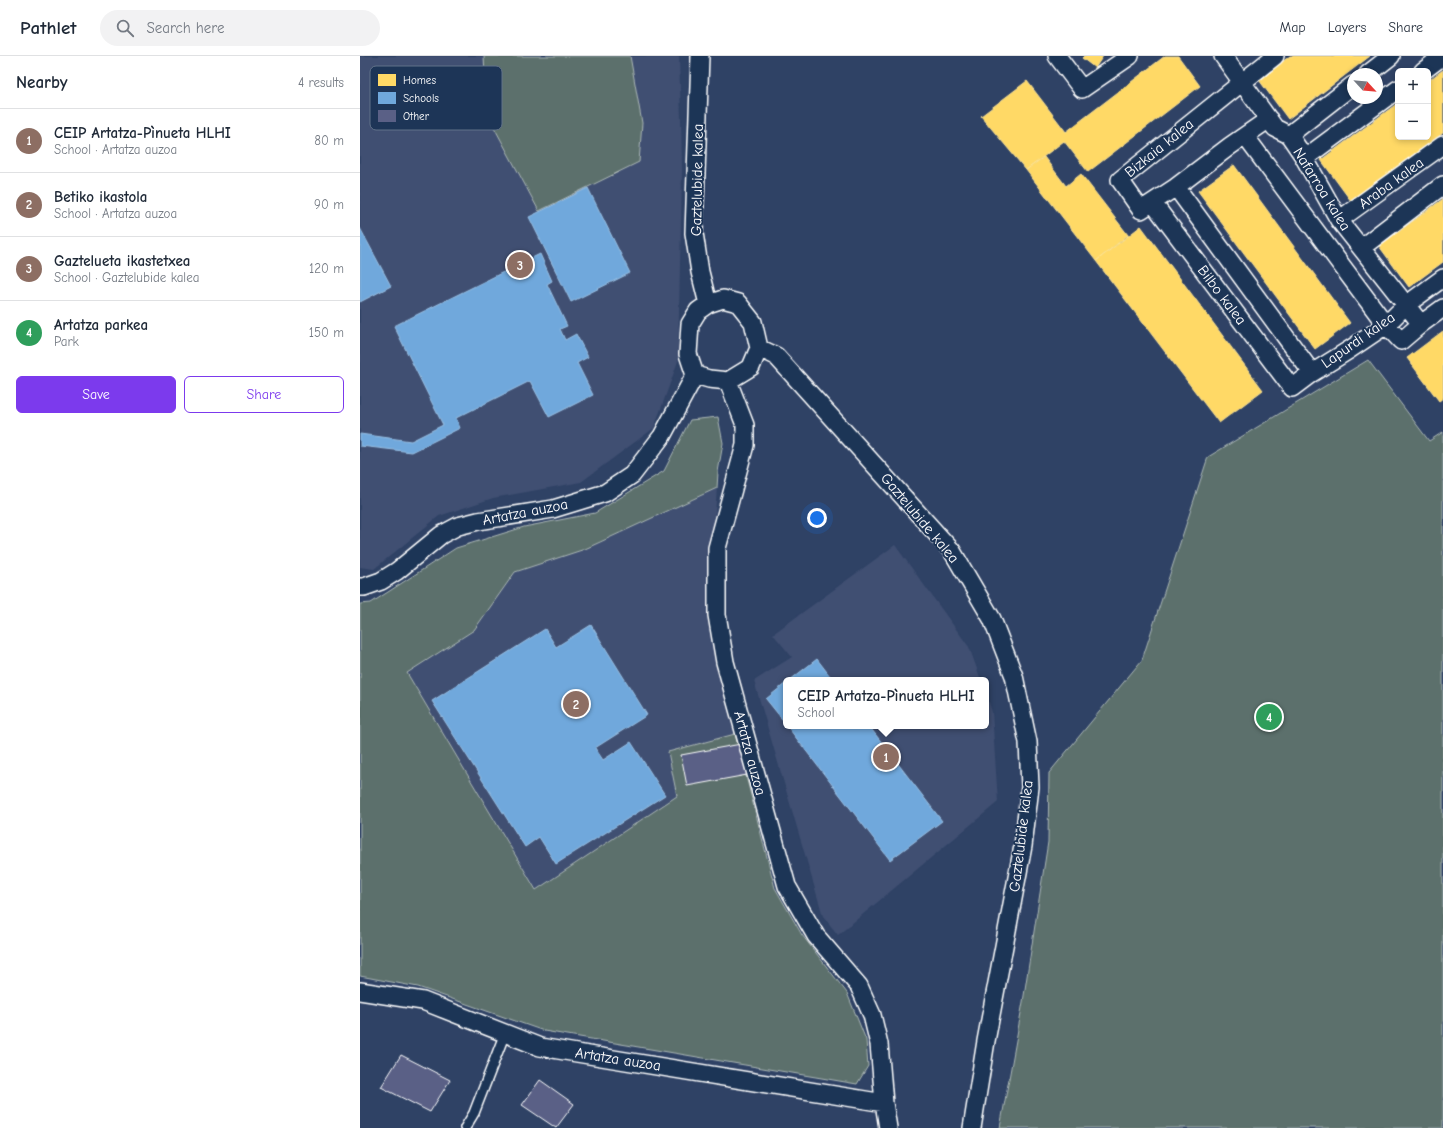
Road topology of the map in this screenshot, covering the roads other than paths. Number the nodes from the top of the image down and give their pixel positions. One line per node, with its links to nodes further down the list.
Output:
1 (700, 56): 24 (street, Gaztelubide kalea)
2 (1057, 56): 3 (street)
3 (1130, 56)
4 (1223, 56): 10 (street, Nafarroa kalea)
5 (1275, 56): 10 (street, Bizkaia kalea)
6 (1391, 56): 8 (street)
7 (1443, 56): 9 (street)
8 (1376, 68)
9 (1427, 68)
10 (1242, 82): 13 (street, Nafarroa kalea); 20 (street, Bizkaia kalea)
11 (1347, 90): 14 (street)
12 (1395, 91): 17 (street)
13 (1269, 119): 14 (street, Nafarroa kalea); 15 (street, Bizkaia kalea)
14 (1289, 135): 17 (street, Nafarroa kalea)
15 (1246, 136): 19 (street, Bizkaia kalea); 28 (street, Nafarroa kalea)
16 (1443, 145): 21 (street, Araba kalea)
17 (1305, 158): 21 (street, Nafarroa kalea)
18 (1443, 185): 22 (street)
19 (1176, 187): 20 (street, Bizkaia kalea); 31 (street, Bilbo kalea)
20 (1153, 202): 34 (street, Bilbo kalea)
21 (1339, 220): 22 (street, Nafarroa kalea)
22 (1361, 248): 25 (street, Nafarroa kalea)
23 (1443, 278): 25 (street, Lapurdi kalea)
24 (708, 304): 30 (street); 32 (street)
25 (1406, 305): 27 (street, Nafarroa kalea); 28 (street, Lapurdi kalea)
26 (1443, 308): 27 (street, Lapurdi kalea)
27 (1421, 324): 29 (street, Lapurdi kalea)
28 (1386, 325): 29 (street, Nafarroa kalea); 31 (street, Lapurdi kalea)
29 (1401, 341)
30 (758, 348): 33 (street); 41 (street, Gaztelubide kalea)
31 (1312, 373): 34 (street, Lapurdi kalea)
32 (695, 375): 33 (street); 35 (street, Artatza auzoa)
33 (728, 381): 38 (street, Artatza auzoa)
34 (1292, 388)
35 (360, 587)
36 (360, 991): 37 (street, Artatza auzoa)
37 (506, 1033): 38 (street, Artatza auzoa); 39 (lane)
38 (884, 1103): 40 (street, Artatza auzoa)
39 (465, 1128)
40 (888, 1128)
41 (972, 1128)

